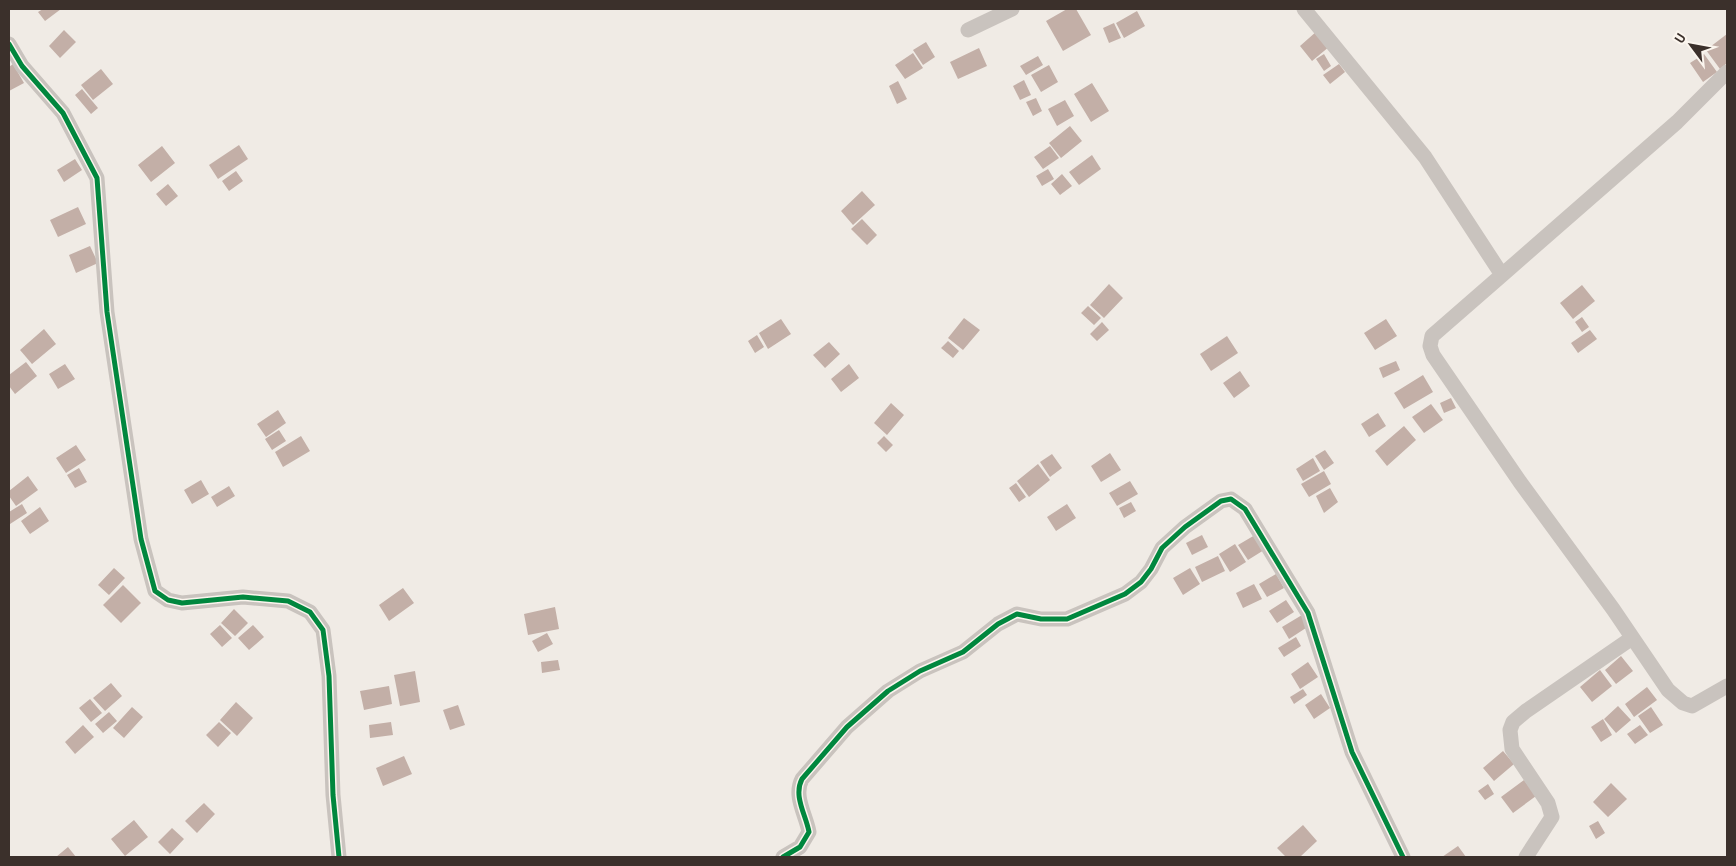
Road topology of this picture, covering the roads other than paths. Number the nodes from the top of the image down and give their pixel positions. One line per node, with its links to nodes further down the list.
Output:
1 (1012, 9): 3 (street)
2 (1304, 9): 6 (street)
3 (968, 30)
4 (9, 44): 9 (street)
5 (1727, 72): 6 (street)
6 (1502, 275): 7 (street)
7 (1632, 638): 8 (street); 12 (street)
8 (1727, 686)
9 (338, 857)
10 (783, 857): 11 (street)
11 (1403, 857)
12 (1526, 857)

